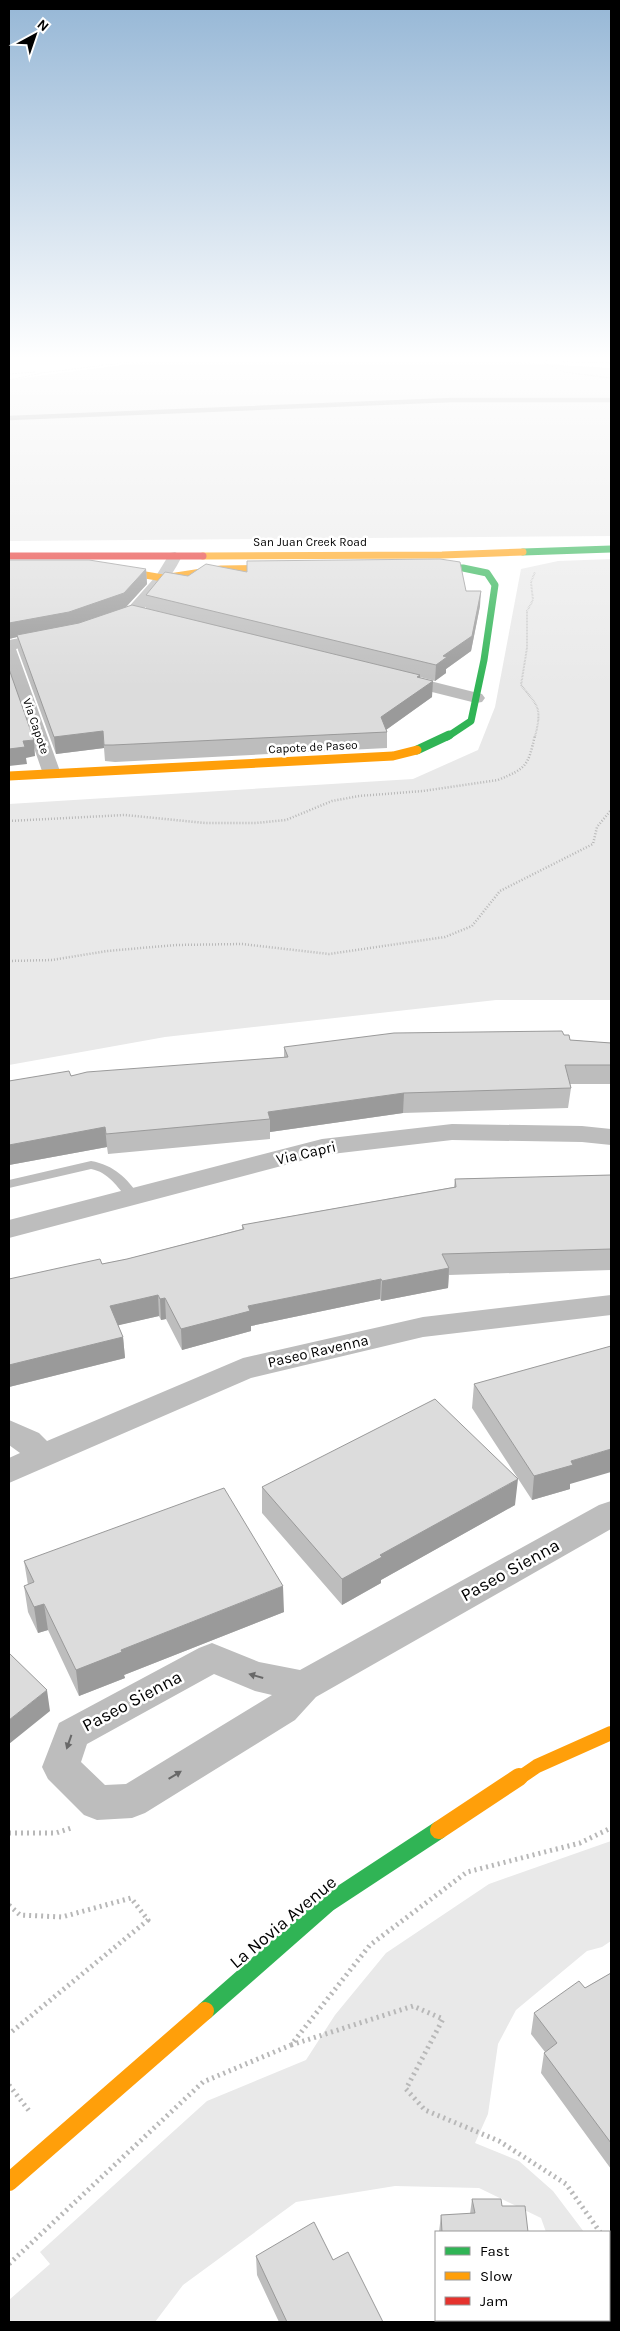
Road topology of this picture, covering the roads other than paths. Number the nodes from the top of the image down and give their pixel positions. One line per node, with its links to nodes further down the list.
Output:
1 (611, 549): 3 (street, San Juan Creek Road)
2 (9, 556): 3 (street, San Juan Creek Road)
3 (174, 556): 7 (street)
4 (27, 568): 7 (street)
5 (302, 568): 7 (street)
6 (332, 568): 15 (street, Capote de Paseo)
7 (163, 578): 8 (street)
8 (132, 613): 9 (street); 10 (street)
9 (151, 618)
10 (91, 628)
11 (65, 635): 12 (street)
12 (9, 645)
13 (9, 650): 16 (street, Via Capote)
14 (381, 674): 15 (street)
15 (476, 698): 16 (street, Capote de Paseo)
16 (52, 774): 17 (street, Capote de Paseo)
17 (9, 776)
18 (611, 1137): 20 (street, Via Capri)
19 (9, 1184): 20 (lane)
20 (133, 1197): 21 (street, Via Capri)
21 (9, 1229)
22 (611, 1305): 24 (street, Paseo Ravenna)
23 (9, 1431): 24 (street)
24 (42, 1456): 25 (street, Paseo Ravenna)
25 (9, 1471)
26 (611, 1514): 27 (street, Paseo Sienna)
27 (304, 1686): 27 (street, Paseo Sienna, one-way to 27)
28 (611, 1733): 29 (street, La Novia Avenue)
29 (9, 2182)

